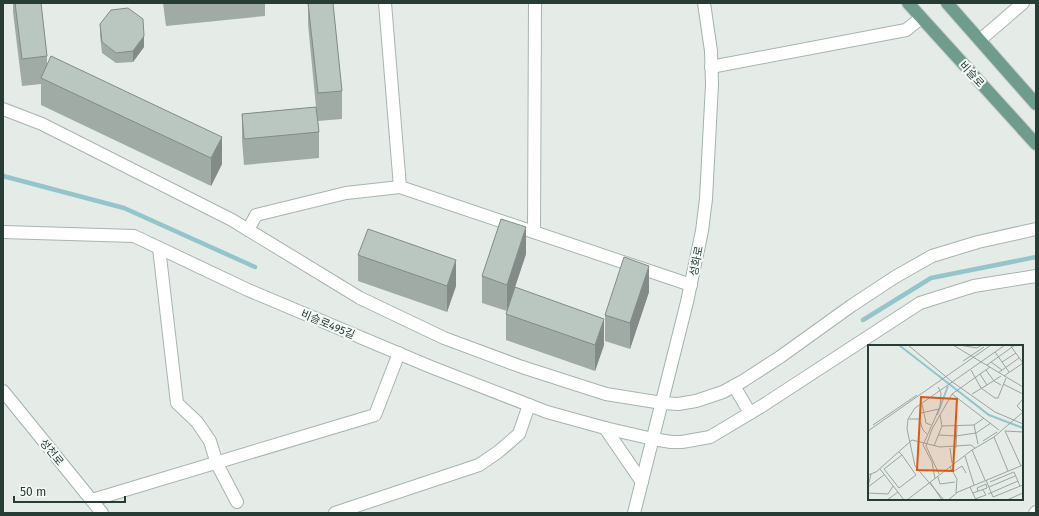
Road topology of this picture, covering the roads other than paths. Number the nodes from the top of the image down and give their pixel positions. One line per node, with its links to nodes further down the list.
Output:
1 (385, 3): 13 (street)
2 (535, 3): 17 (street)
3 (704, 3): 9 (street, 성화로)
4 (908, 3): 7 (main road, 비슬로)
5 (947, 3): 8 (main road)
6 (1023, 3): 8 (street)
7 (921, 18): 9 (street); 12 (main road, 비슬로)
8 (980, 40): 10 (main road)
9 (711, 67): 20 (street, 성화로)
10 (1036, 104)
11 (3, 109): 15 (street)
12 (1036, 144)
13 (400, 187): 15 (street); 17 (street)
14 (1036, 229): 22 (street)
15 (248, 230): 24 (street)
16 (3, 232): 18 (street, 비슬로495길)
17 (534, 232): 20 (street)
18 (159, 248): 21 (street, 비슬로495길); 29 (street)
19 (1036, 276): 26 (street, 비슬로495길)
20 (691, 285): 24 (street, 성화로)
21 (399, 353): 25 (street, 비슬로495길); 29 (street)
22 (734, 386): 24 (street); 26 (street)
23 (3, 391): 31 (street, 성천로)
24 (662, 403): 28 (street, 성화로)
25 (529, 405): 27 (street, 비슬로495길); 34 (street)
26 (750, 413): 28 (street, 비슬로495길)
27 (606, 428): 28 (street, 비슬로495길); 30 (street)
28 (652, 439): 30 (street, 성화로)
29 (217, 464): 31 (street); 32 (street)
30 (642, 482): 35 (street, 성화로)
31 (92, 500): 33 (street, 성천로)
32 (236, 502)
33 (102, 513)
34 (335, 513)
35 (634, 513)

